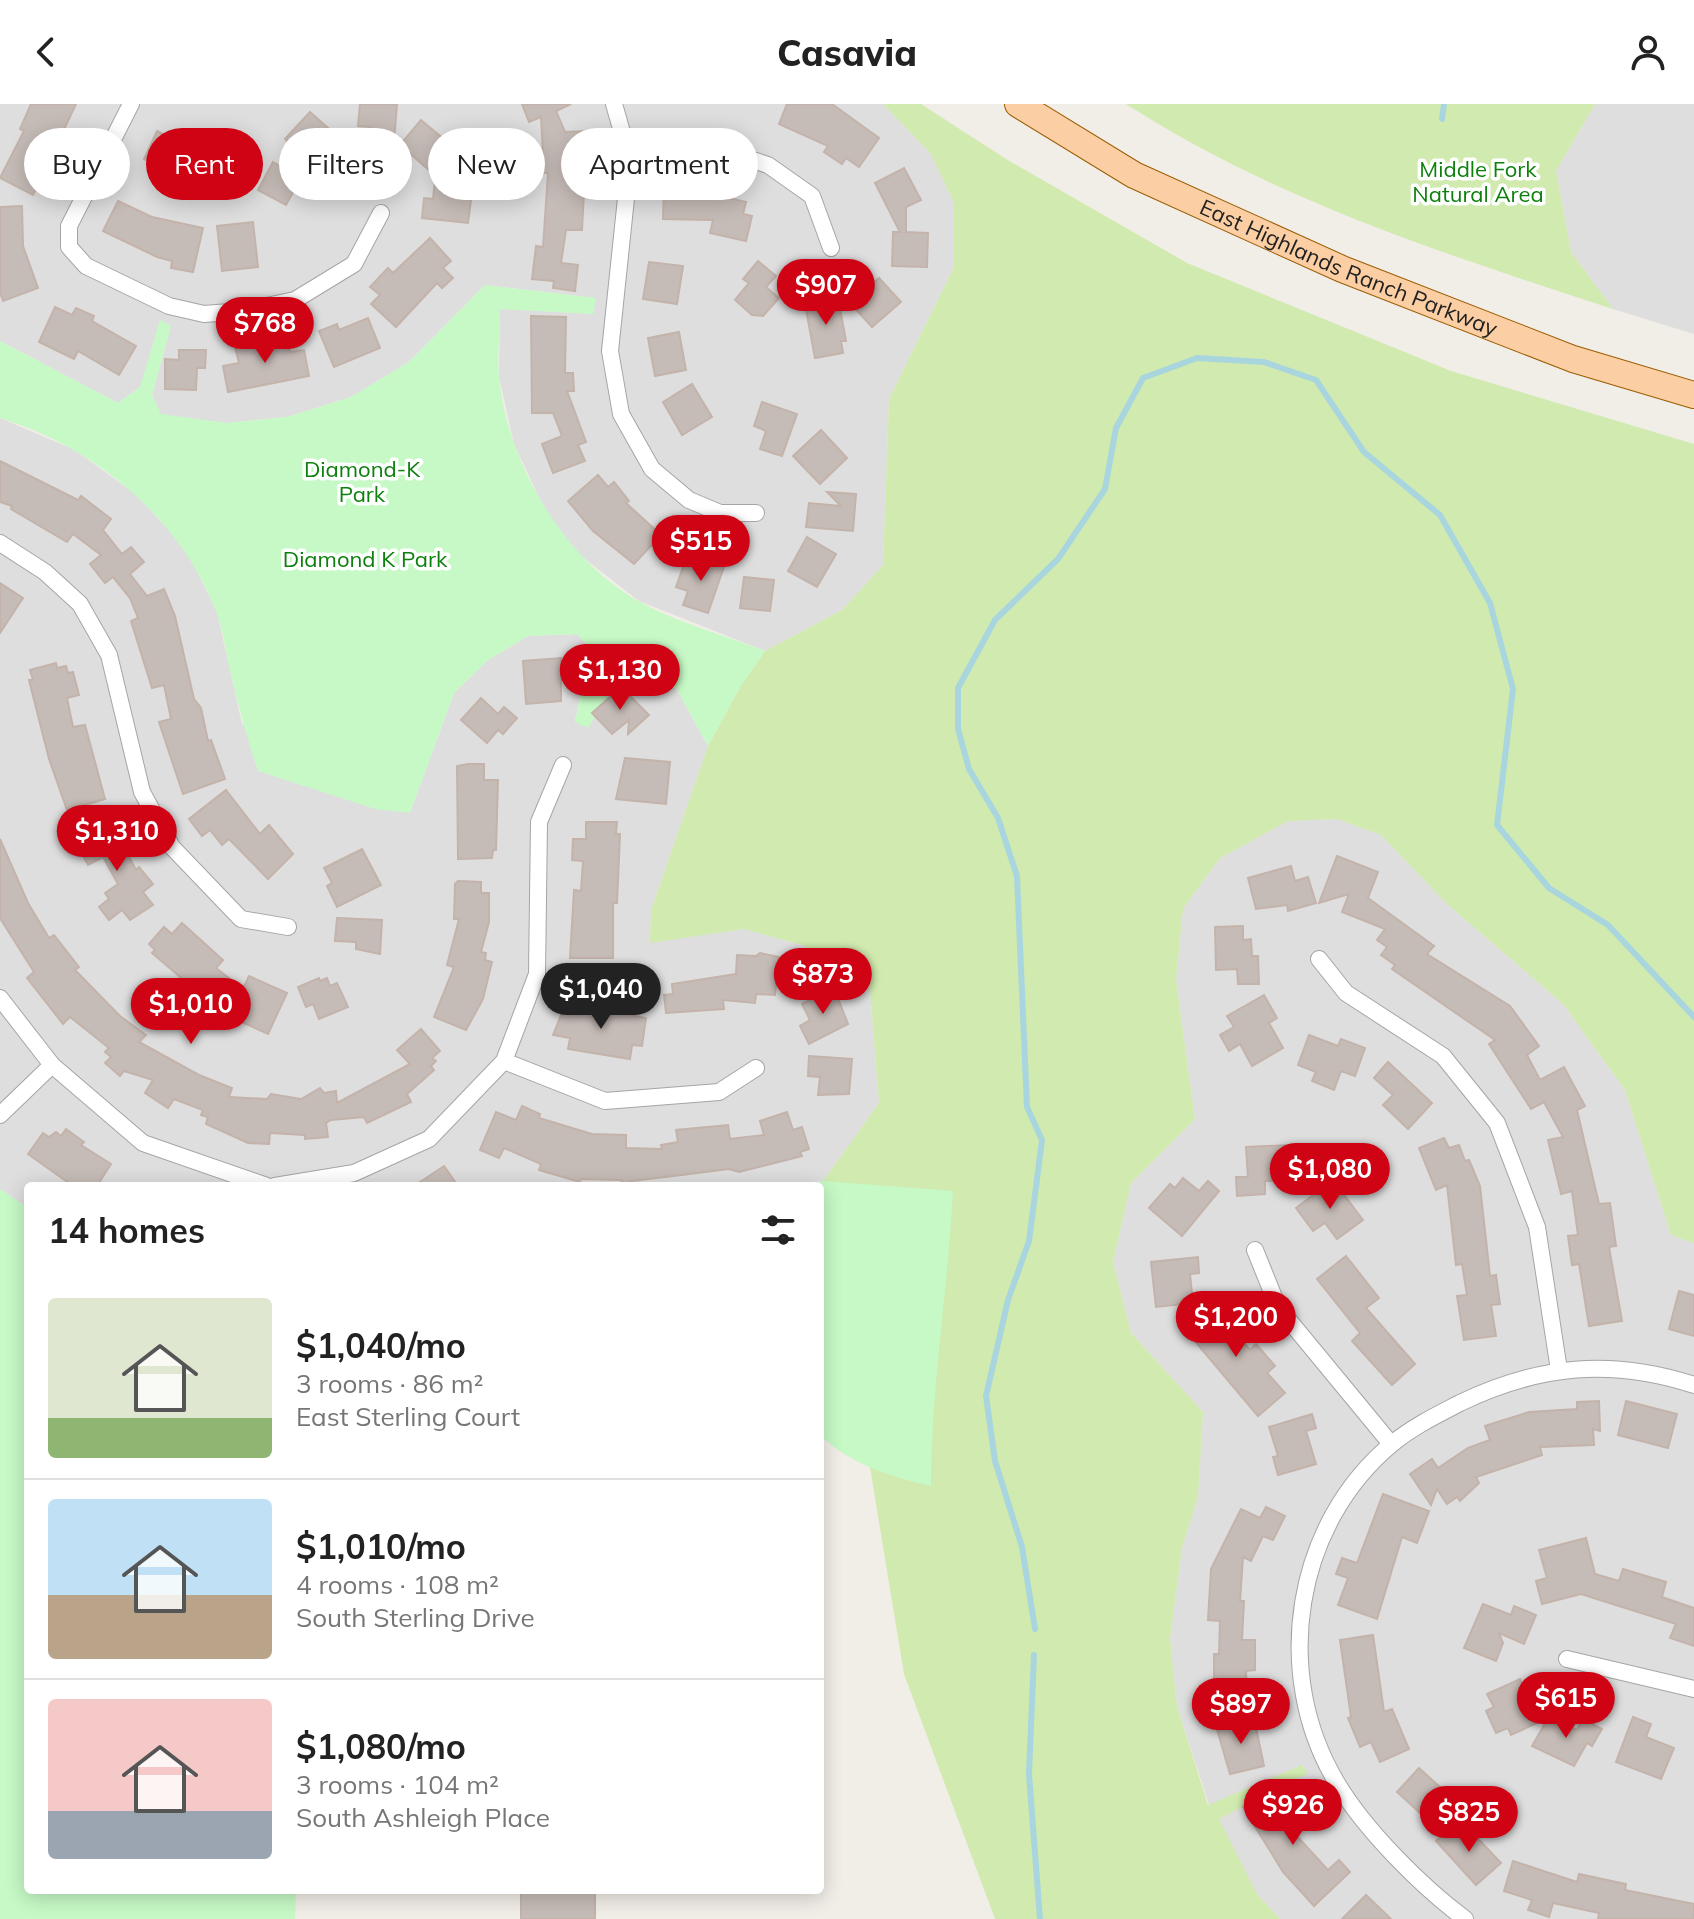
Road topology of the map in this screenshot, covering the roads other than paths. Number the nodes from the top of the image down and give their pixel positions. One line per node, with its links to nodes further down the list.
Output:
1 (131, 104): 7 (street)
2 (614, 104): 4 (street)
3 (1018, 104): 9 (main road, East Highlands Ranch Parkway)
4 (621, 128)
5 (758, 162): 8 (street)
6 (626, 200): 10 (street)
7 (381, 213)
8 (831, 248)
9 (1694, 395)
10 (756, 513)
11 (0, 543): 13 (street)
12 (563, 765): 16 (street)
13 (288, 927)
14 (1319, 959): 23 (street)
15 (0, 998): 17 (street)
16 (504, 1061): 18 (street); 21 (street)
17 (52, 1065): 19 (street); 20 (street)
18 (756, 1068)
19 (0, 1115)
20 (255, 1182)
21 (299, 1182)
22 (1255, 1250): 25 (street)
23 (1559, 1370): 24 (street); 25 (street)
24 (1694, 1385)
25 (1391, 1444): 28 (street)
26 (1567, 1659): 27 (street)
27 (1694, 1689)
28 (1465, 1919)

